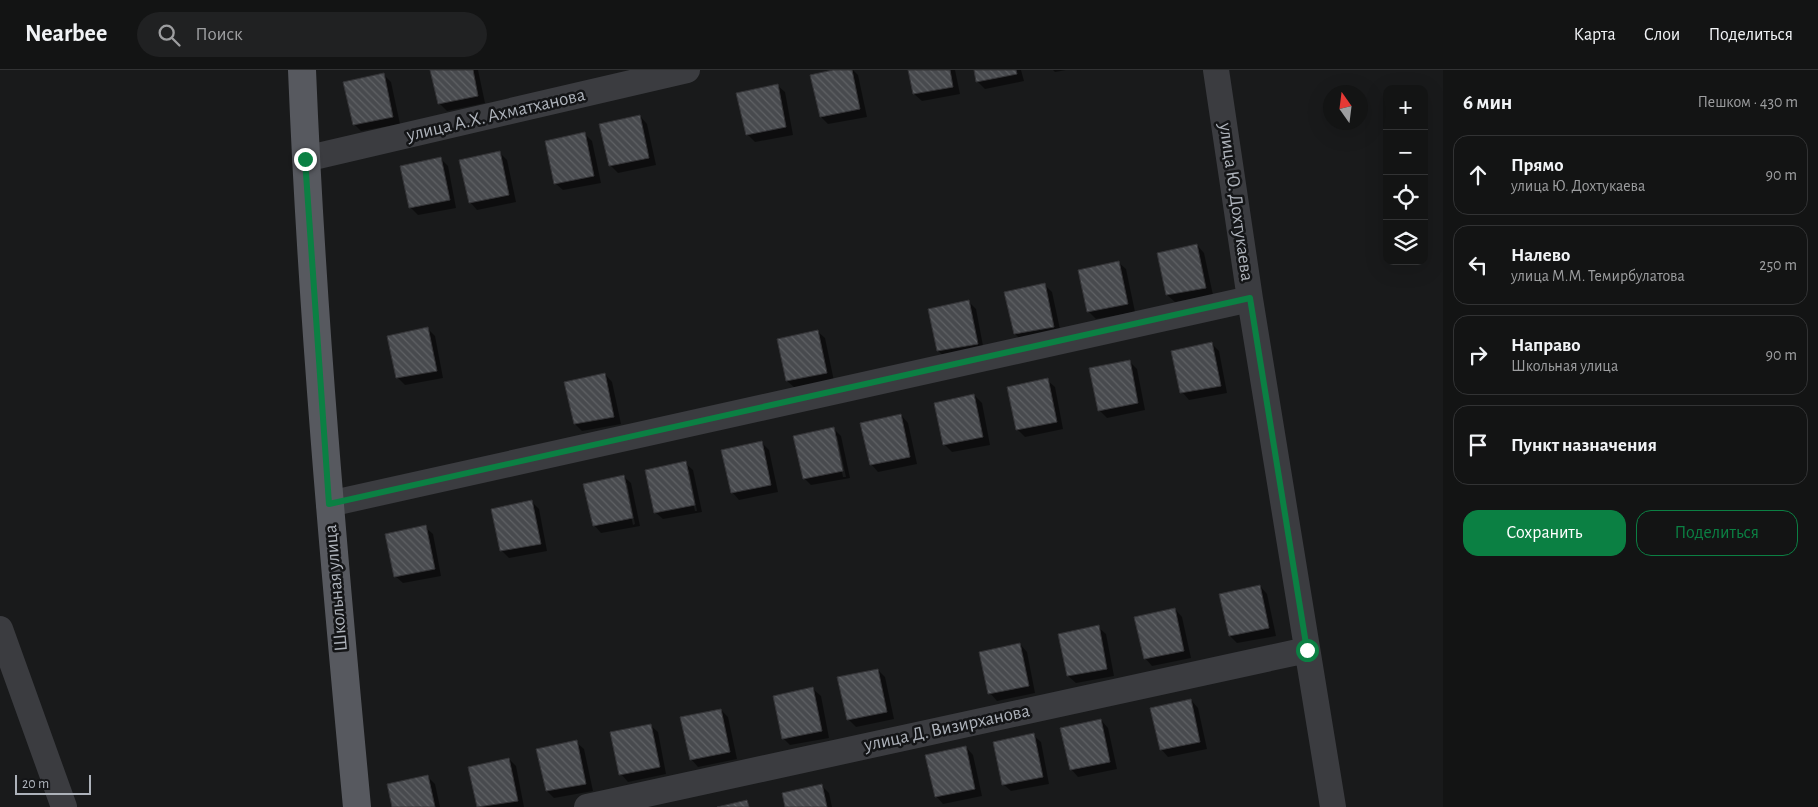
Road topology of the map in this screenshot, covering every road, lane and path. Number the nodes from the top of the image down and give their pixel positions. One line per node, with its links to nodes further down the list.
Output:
1 (302, 70): 4 (main road, Школьная улица)
2 (688, 70): 4 (street, улица А.Х. Ахматханова)
3 (1216, 70): 5 (street, улица Ю. Дохтукаева)
4 (305, 159): 6 (main road, Школьная улица)
5 (1250, 298): 6 (street); 8 (street, улица Ю. Дохтукаева)
6 (329, 504): 10 (main road, Школьная улица)
7 (0, 629): 9 (street)
8 (1307, 650): 11 (street, улица Д. Визирханова); 12 (street, улица Ю. Дохтукаева)
9 (64, 807)
10 (357, 807)
11 (587, 807)
12 (1333, 807)

